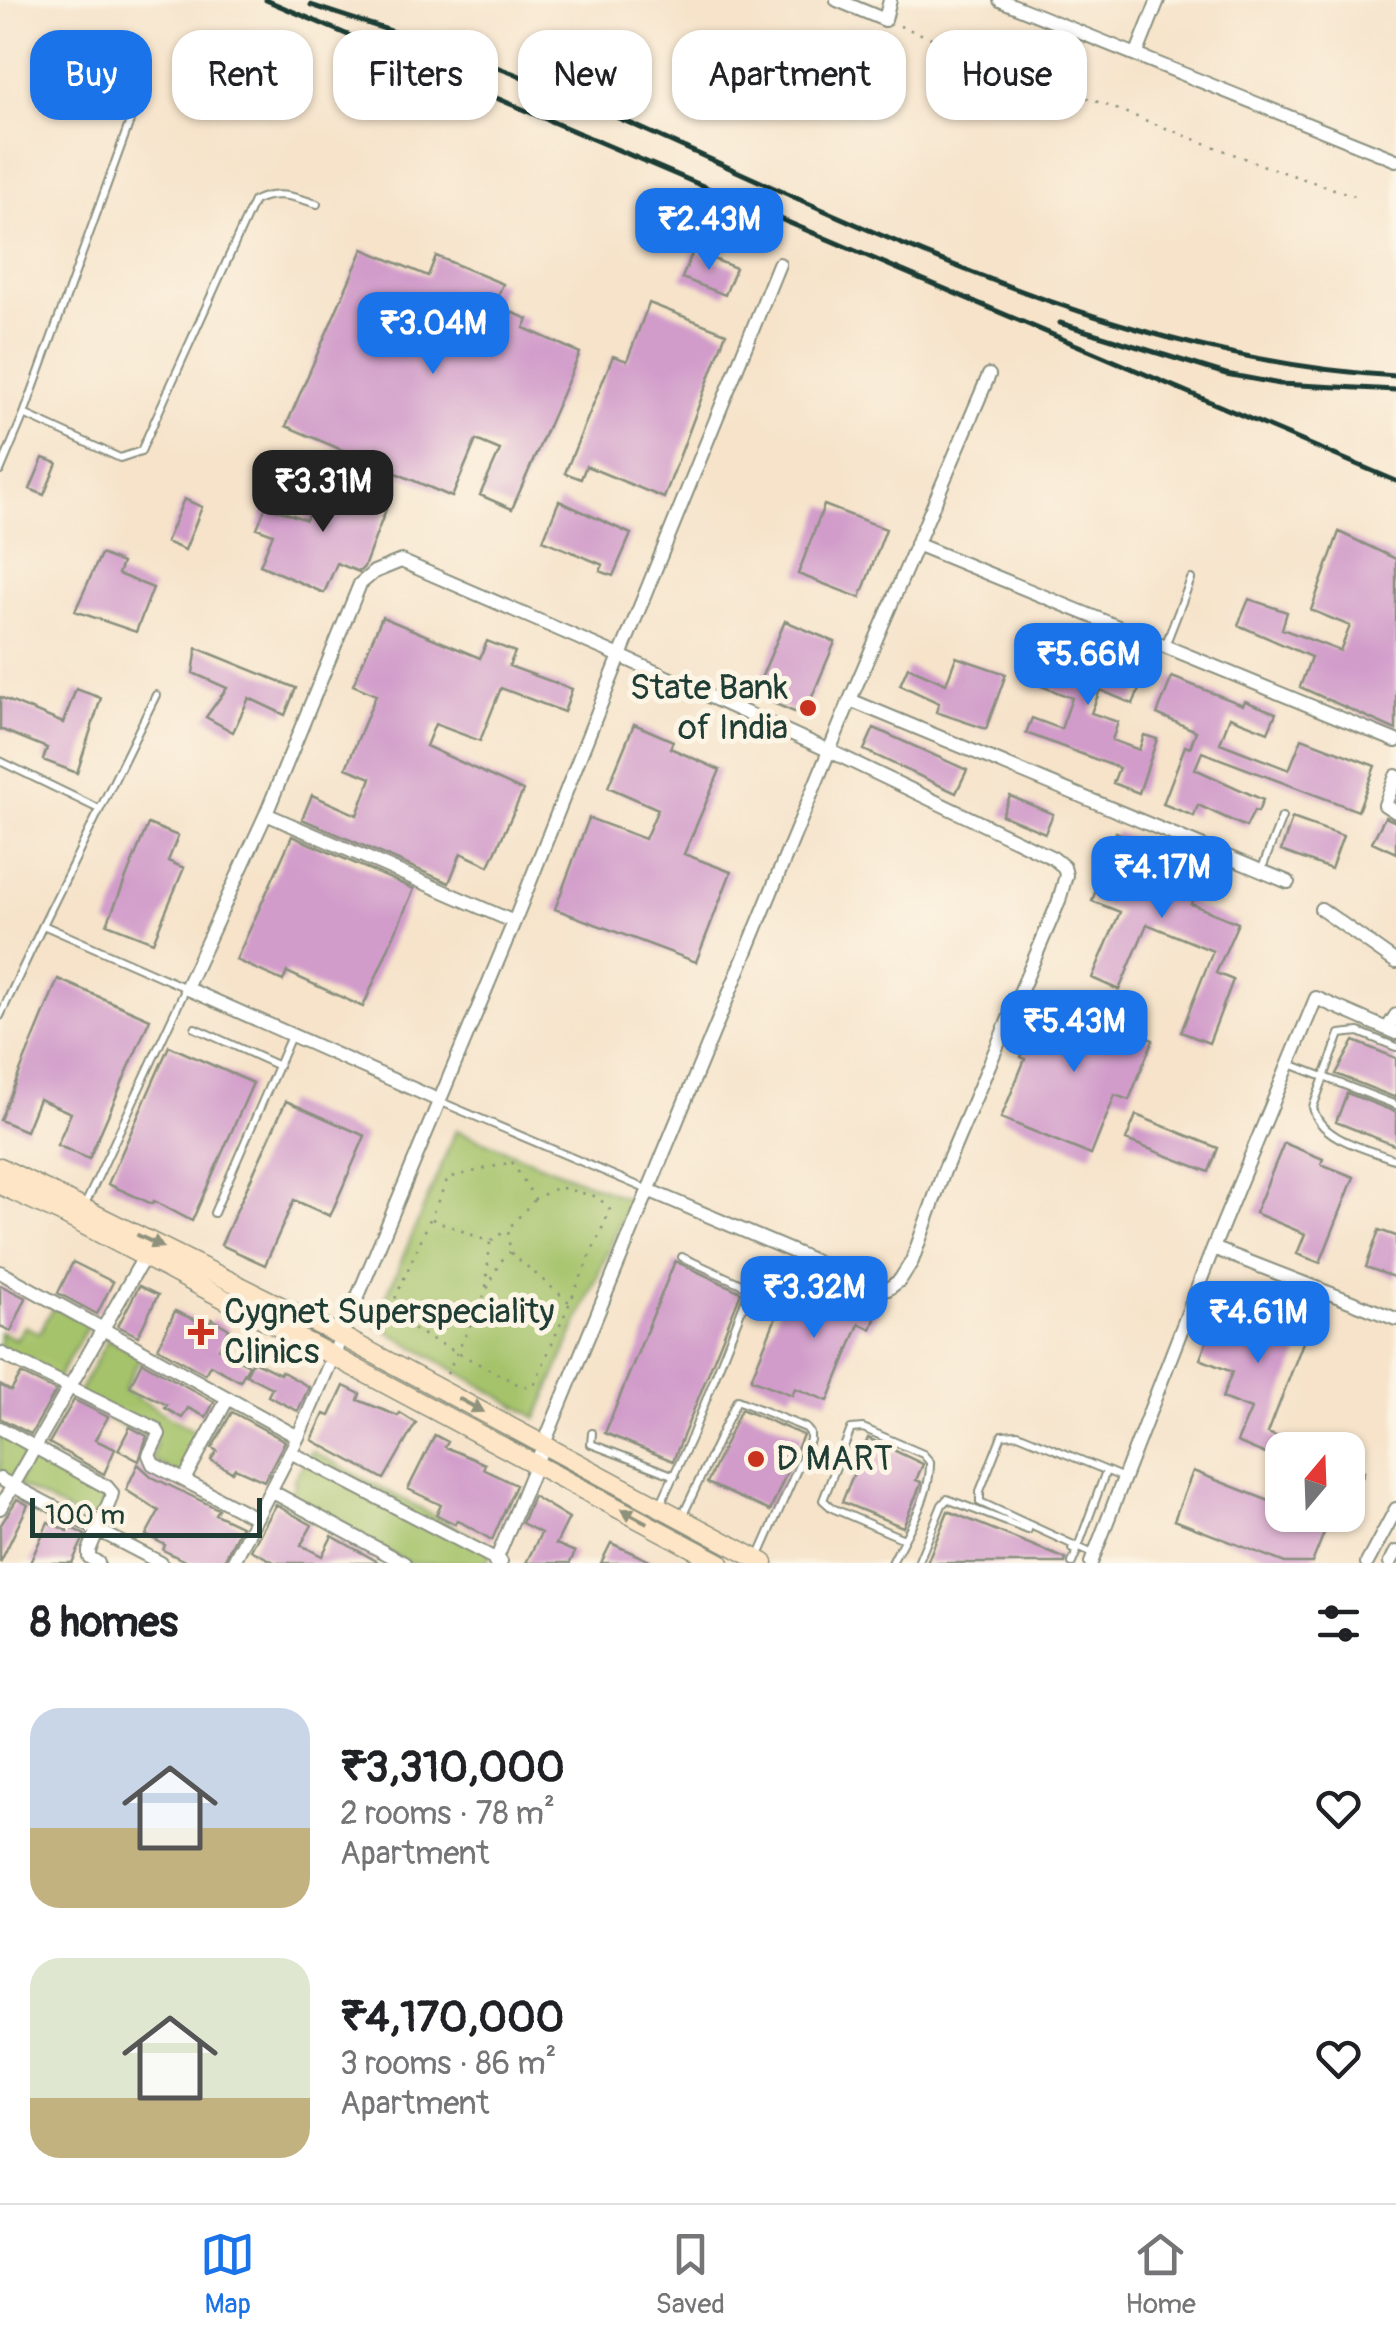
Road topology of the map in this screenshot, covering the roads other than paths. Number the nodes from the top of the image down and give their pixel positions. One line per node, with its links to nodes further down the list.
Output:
1 (837, 0): 2 (street)
2 (890, 0)
3 (1000, 0): 5 (street)
4 (1158, 0): 6 (street)
5 (1033, 6): 6 (street)
6 (1137, 53): 8 (street)
7 (130, 120): 12 (lane)
8 (1396, 160)
9 (316, 204): 12 (lane)
10 (778, 264): 17 (street)
11 (988, 375): 14 (street)
12 (24, 414): 13 (lane)
13 (0, 472)
14 (916, 544): 16 (street); 19 (street)
15 (1191, 579): 16 (lane)
16 (1165, 646): 20 (street)
17 (620, 656): 21 (street); 26 (street); 31 (street)
18 (156, 695): 24 (lane)
19 (850, 700): 21 (street); 28 (street)
20 (1396, 740)
21 (830, 751): 49 (street); 49 (street)
22 (0, 760): 24 (lane)
23 (1396, 776): 25 (street)
24 (98, 810): 32 (lane)
25 (1396, 812)
26 (266, 814): 31 (street); 34 (street)
27 (1282, 816): 28 (lane)
28 (1261, 871): 29 (street)
29 (1288, 882)
30 (1321, 909): 33 (street)
31 (514, 922): 44 (street)
32 (43, 926): 34 (lane); 36 (lane)
33 (1396, 962)
34 (186, 988): 39 (street); 50 (lane)
35 (1396, 1014): 38 (street)
36 (0, 1016)
37 (194, 1028): 42 (lane)
38 (1392, 1031): 41 (street)
39 (292, 1035): 42 (lane); 44 (street)
40 (1396, 1047): 43 (lane)
41 (1289, 1064): 43 (lane); 52 (street)
42 (278, 1066): 51 (lane)
43 (1324, 1077): 45 (lane); 46 (lane)
44 (438, 1100): 49 (lane); 58 (street)
45 (1396, 1104)
46 (1396, 1160)
47 (0, 1167): 50 (street)
48 (0, 1185): 54 (street)
49 (648, 1190): 66 (street)
50 (84, 1209): 58 (street, one-way to 58)
51 (214, 1213)
52 (1213, 1248): 56 (street); 72 (street)
53 (682, 1257): 71 (lane)
54 (143, 1259): 57 (street); 60 (street)
55 (0, 1272): 57 (street)
56 (1396, 1319)
57 (105, 1328): 61 (street); 62 (street)
58 (341, 1336): 60 (street); 66 (street, one-way to 66)
59 (0, 1353): 61 (street)
60 (333, 1356): 65 (street); 69 (street)
61 (70, 1387): 67 (street); 73 (street)
62 (228, 1398): 65 (street); 73 (street)
63 (0, 1428): 67 (street)
64 (592, 1433): 71 (lane)
65 (298, 1437): 68 (street)
66 (546, 1444): 69 (street); 76 (street)
67 (34, 1447): 74 (street); 81 (street)
68 (290, 1452): 75 (street); 88 (street)
69 (538, 1464): 88 (street); 92 (street, one-way to 69)
70 (1106, 1471): 72 (lane); 83 (lane); 83 (lane)
71 (674, 1476): 76 (lane)
72 (1124, 1478): 85 (street)
73 (184, 1480): 79 (street)
74 (6, 1482): 77 (street); 81 (street)
75 (270, 1491): 79 (street); 91 (street)
76 (659, 1506): 80 (street)
77 (0, 1508)
78 (1396, 1509): 96 (street)
79 (256, 1518): 86 (street)
80 (681, 1518): 87 (street); 87 (lane)
81 (99, 1531): 89 (street); 90 (street)
82 (904, 1538): 82 (lane); 93 (lane)
83 (1078, 1549): 85 (lane); 94 (lane); 95 (lane)
84 (1396, 1552): 97 (street)
85 (1093, 1558)
86 (238, 1561)
87 (761, 1561)
88 (498, 1562)
89 (98, 1563)
90 (162, 1563)
91 (404, 1563)
92 (720, 1563)
93 (892, 1563)
94 (918, 1563)
95 (1072, 1563)
96 (1367, 1563)
97 (1390, 1563)

